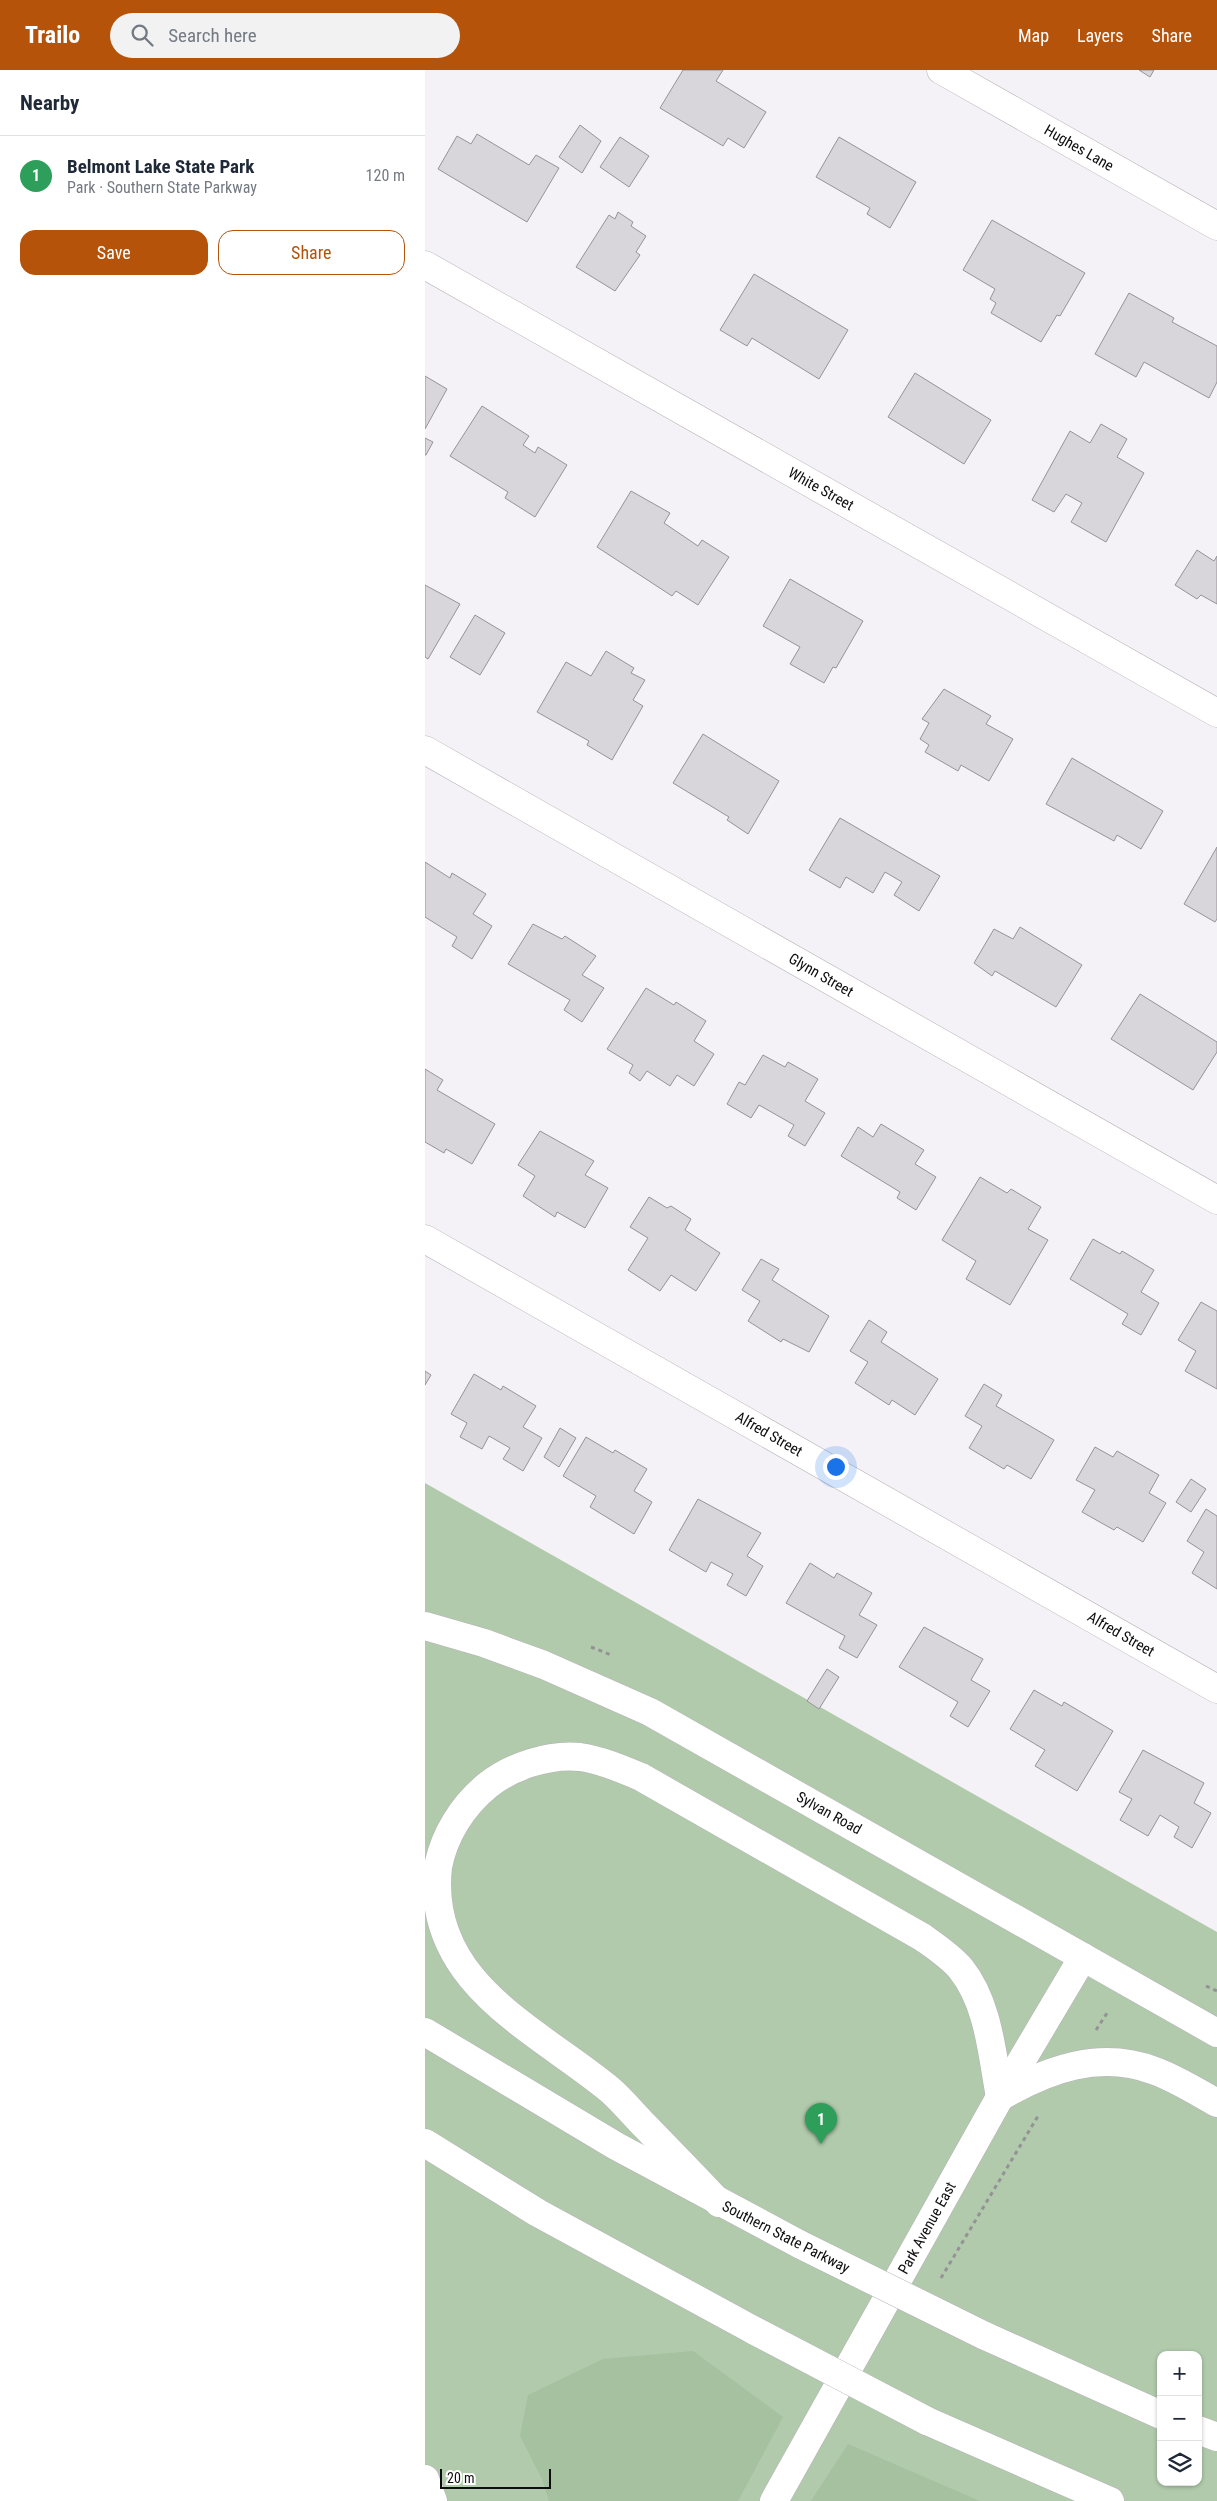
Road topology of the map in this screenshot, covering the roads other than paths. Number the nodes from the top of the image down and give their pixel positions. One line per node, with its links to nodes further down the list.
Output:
1 (941, 70): 2 (main road, Hughes Lane)
2 (1217, 226)
3 (425, 265): 4 (main road, White Street)
4 (1217, 713)
5 (425, 750): 6 (main road, Glynn Street)
6 (1217, 1200)
7 (425, 1239): 9 (main road, Alfred Street)
8 (425, 1626): 10 (main road, Sylvan Road)
9 (1217, 1689)
10 (1083, 1957): 12 (main road, Sylvan Road); 13 (main road, Park Avenue East)
11 (425, 2032): 16 (main road, Southern State Parkway)
12 (1217, 2033)
13 (1001, 2097): 14 (main road); 16 (main road); 24 (main road, Park Avenue East)
14 (1217, 2103)
15 (425, 2143): 25 (main road, bridge)
16 (719, 2203): 17 (main road, Southern State Parkway, bridge)
17 (1157, 2413)
18 (1202, 2422): 19 (main road)
19 (1217, 2424)
20 (1202, 2431): 21 (main road)
21 (1217, 2437)
22 (425, 2479): 23 (main road)
23 (433, 2501)
24 (774, 2501)
25 (1110, 2501)

